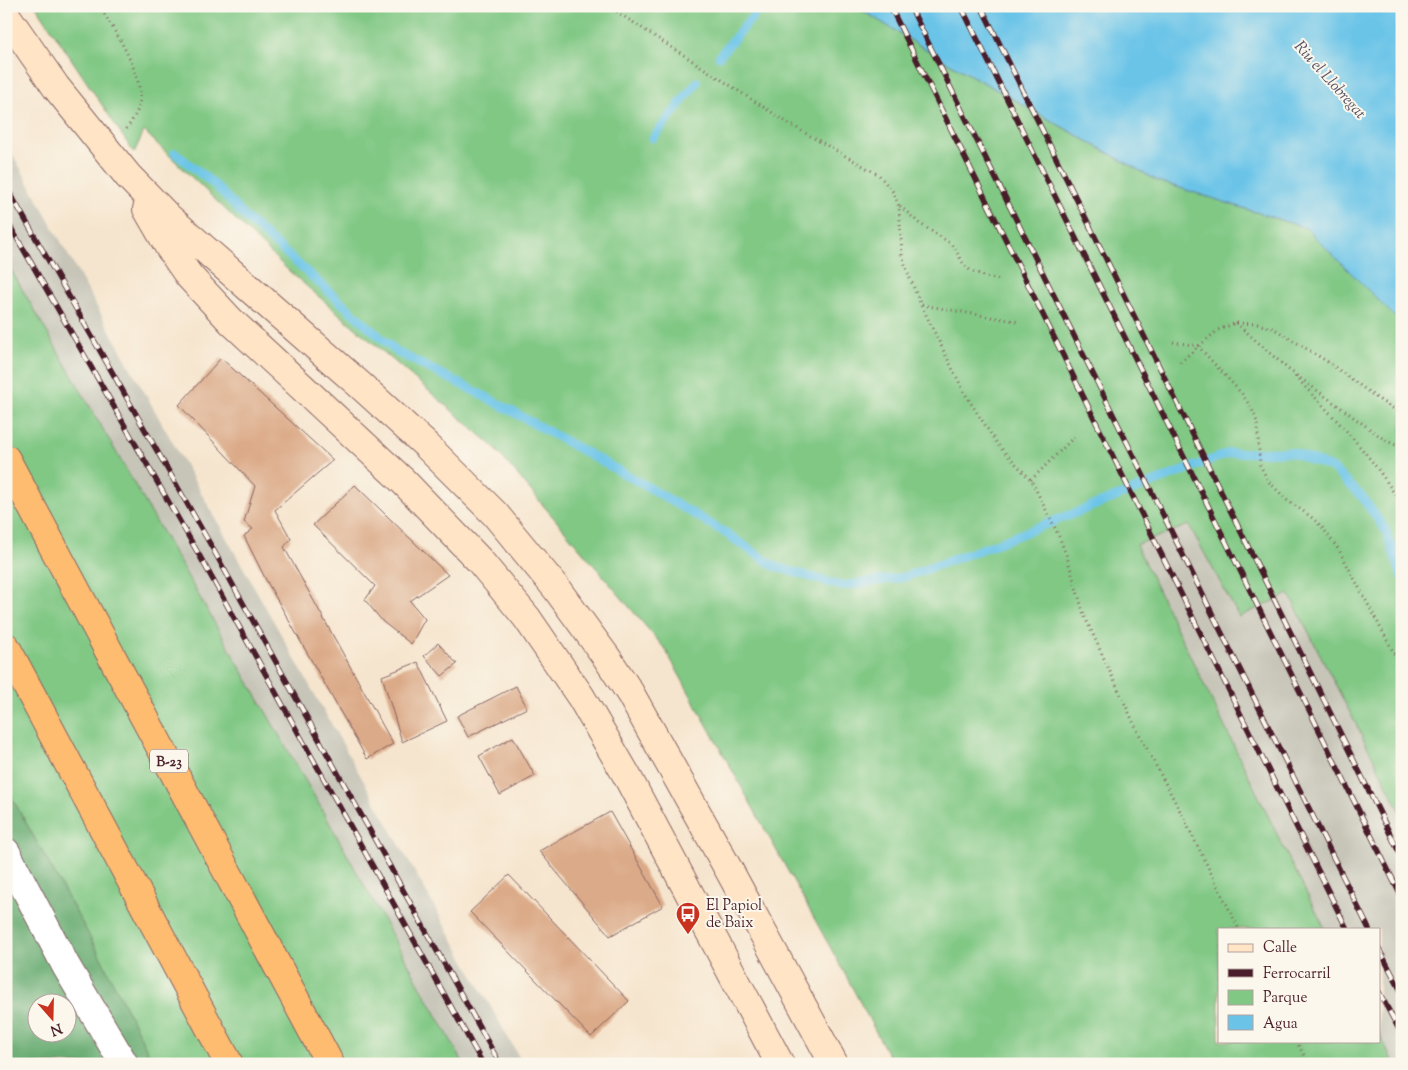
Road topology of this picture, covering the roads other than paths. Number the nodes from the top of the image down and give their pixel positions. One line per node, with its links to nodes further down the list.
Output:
1 (6, 15): 2 (main road)
2 (128, 176): 9 (main road); 10 (main road)
3 (6, 459): 8 (highway, B-23)
4 (6, 646): 7 (highway)
5 (6, 852): 6 (street)
6 (124, 1064)
7 (230, 1064)
8 (330, 1064)
9 (780, 1064)
10 (834, 1064)

